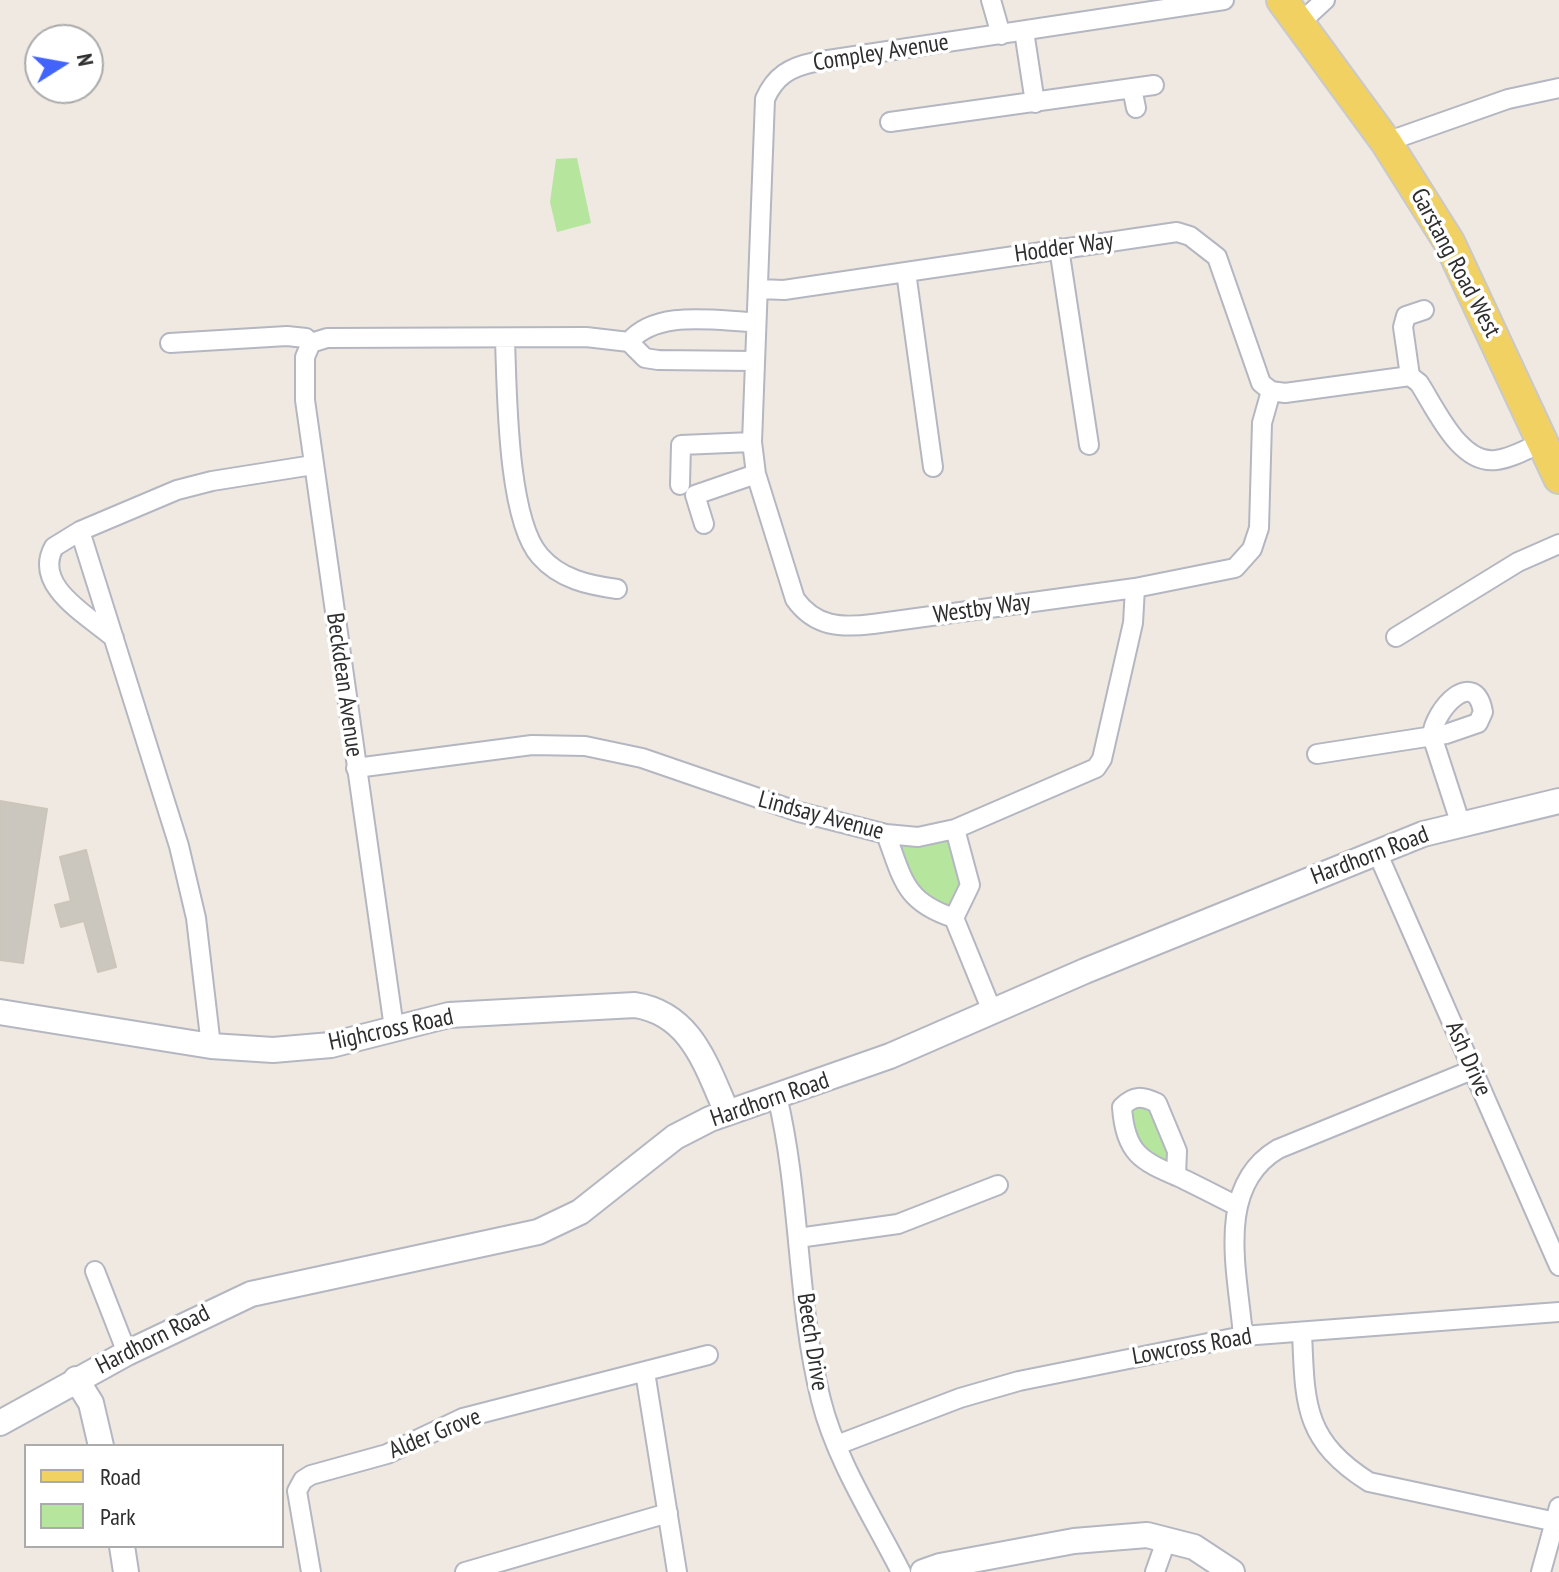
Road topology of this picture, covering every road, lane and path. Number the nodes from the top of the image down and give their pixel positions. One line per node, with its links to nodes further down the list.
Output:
1 (991, 0): 6 (street)
2 (1224, 0): 5 (street, Compley Avenue)
3 (1325, 0): 4 (street, Garstang Road West)
4 (1291, 11): 13 (main road, Garstang Road West)
5 (1024, 31): 6 (street, Compley Avenue); 10 (street)
6 (1001, 35): 16 (street, Compley Avenue)
7 (1154, 85): 8 (street)
8 (1132, 88): 10 (street); 11 (street)
9 (1559, 88): 13 (street)
10 (1035, 103): 12 (street)
11 (1136, 108)
12 (903, 126)
13 (1386, 142): 26 (main road, Garstang Road West)
14 (1059, 248): 15 (street, Hodder Way); 25 (street, Hodder Way); 28 (street)
15 (906, 272): 16 (street, Hodder Way); 30 (street)
16 (759, 289): 18 (street, Compley Avenue)
17 (1424, 310): 24 (street)
18 (755, 322): 20 (street); 23 (street, Compley Avenue)
19 (505, 340): 20 (street); 22 (street); 38 (street)
20 (629, 342): 23 (street)
21 (170, 343): 22 (street)
22 (311, 343): 29 (street, Beckdean Avenue)
23 (754, 361): 27 (street, Westby Way)
24 (1410, 376): 25 (street); 26 (street)
25 (1271, 391): 37 (street, Westby Way)
26 (1544, 441): 32 (main road, Garstang Road West)
27 (752, 442): 31 (street, Westby Way); 33 (street)
28 (1089, 445)
29 (313, 465): 35 (street); 42 (street, Beckdean Avenue)
30 (933, 467)
31 (756, 474): 34 (street); 37 (street, Westby Way)
32 (1559, 478)
33 (680, 485)
34 (704, 524)
35 (80, 531): 40 (street); 40 (street)
36 (1559, 544): 39 (street)
37 (1135, 588): 45 (street, Lindsay Avenue)
38 (617, 589)
39 (1402, 625)
40 (114, 638): 52 (street)
41 (1317, 754): 44 (street)
42 (356, 768): 46 (street, Lindsay Avenue); 51 (street, Beckdean Avenue)
43 (1559, 801): 44 (street, Hardhorn Road)
44 (1460, 822): 47 (street, Hardhorn Road)
45 (955, 829): 46 (street, Lindsay Avenue); 48 (street)
46 (886, 834): 48 (street)
47 (1377, 852): 49 (street, Hardhorn Road); 53 (street, Ash Drive)
48 (954, 918): 49 (street)
49 (992, 1011): 54 (street, Hardhorn Road)
50 (0, 1012): 52 (street, Highcross Road)
51 (394, 1028): 52 (street, Highcross Road); 55 (street, Highcross Road)
52 (211, 1046)
53 (1472, 1070): 58 (street); 60 (street, Ash Drive)
54 (777, 1096): 55 (street, Hardhorn Road); 59 (street, Beech Drive)
55 (727, 1112): 65 (street, Hardhorn Road)
56 (1176, 1176): 58 (street)
57 (998, 1185): 59 (street)
58 (1235, 1205): 64 (street)
59 (798, 1238): 71 (street, Beech Drive)
60 (1559, 1266)
61 (93, 1282): 65 (street)
62 (1559, 1312): 63 (street, Lowcross Road)
63 (1302, 1332): 64 (street, Lowcross Road); 73 (street)
64 (1243, 1336): 71 (street, Lowcross Road)
65 (127, 1353): 68 (street, Hardhorn Road)
66 (708, 1355): 67 (street, Alder Grove)
67 (645, 1372): 72 (street); 77 (street, Alder Grove)
68 (76, 1379): 69 (street, Hardhorn Road); 70 (street)
69 (2, 1417)
70 (101, 1444)
71 (837, 1445): 80 (street, Beech Drive)
72 (668, 1513): 78 (street); 79 (street)
73 (1557, 1514): 84 (street)
74 (1167, 1538): 81 (street); 82 (street); 83 (street)
75 (122, 1548): 76 (street)
76 (126, 1572)
77 (311, 1572)
78 (465, 1572)
79 (677, 1572)
80 (901, 1572)
81 (923, 1572)
82 (1155, 1572)
83 (1232, 1572)
84 (1541, 1572)

